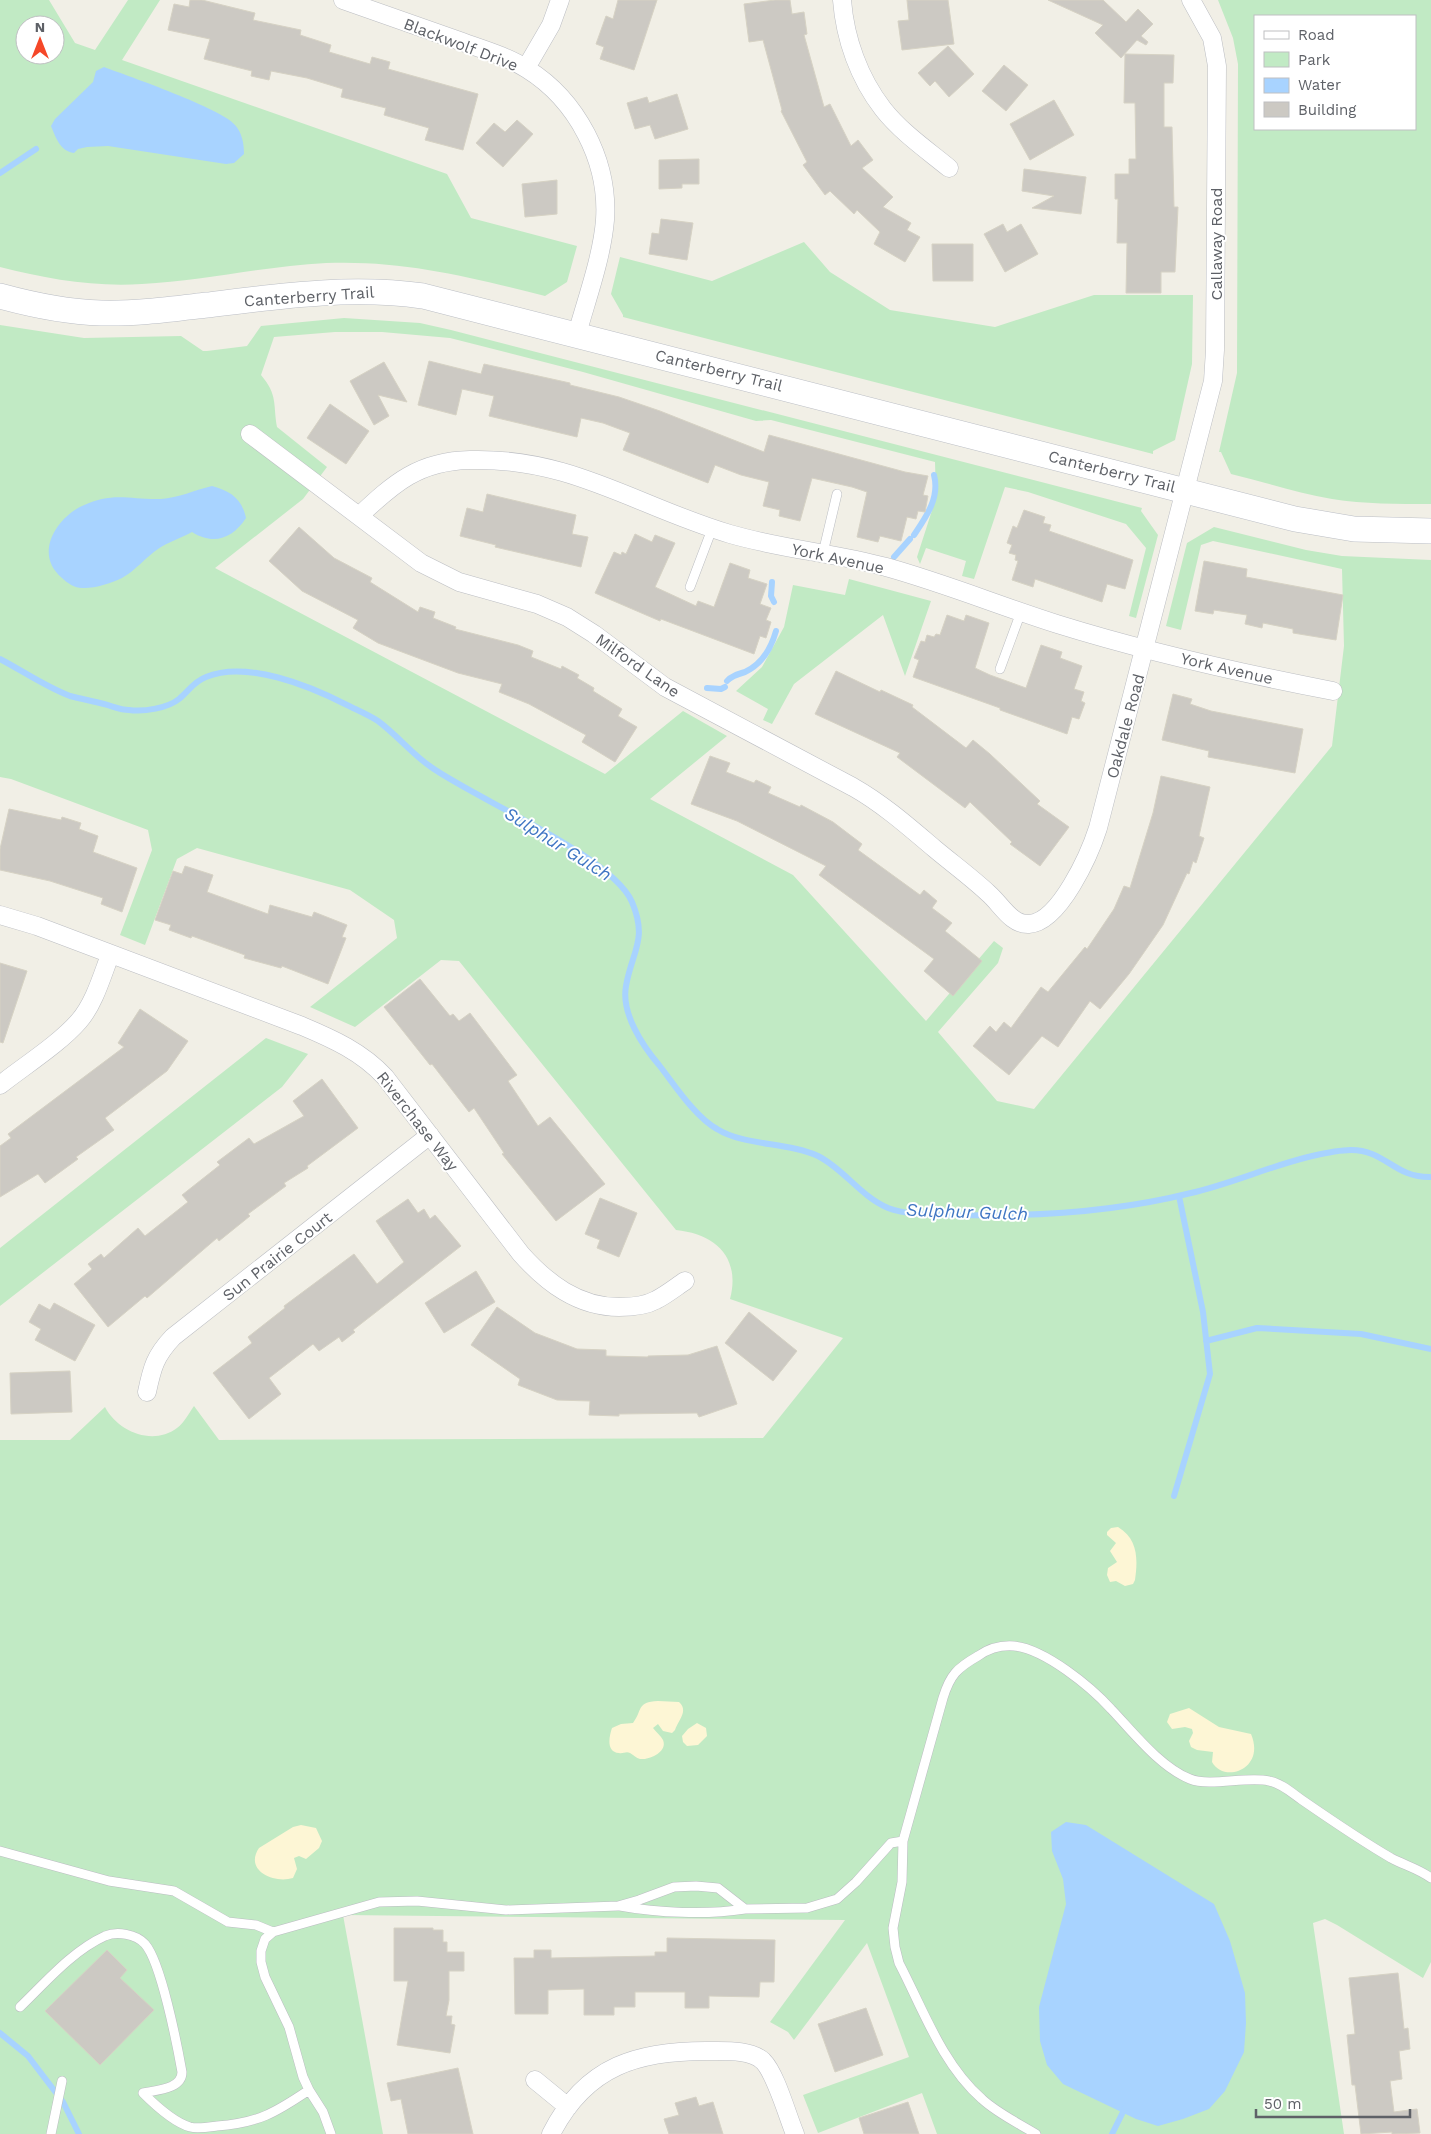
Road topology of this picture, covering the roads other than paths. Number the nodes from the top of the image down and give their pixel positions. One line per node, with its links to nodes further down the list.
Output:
1 (343, 0): 5 (street, Blackwolf Drive)
2 (560, 0): 5 (street)
3 (842, 0): 6 (street)
4 (1191, 0): 10 (street, Callaway Road)
5 (526, 68): 8 (street, Blackwolf Drive)
6 (949, 168)
7 (0, 296): 8 (street, Canterberry Trail)
8 (578, 334): 10 (street, Canterberry Trail)
9 (250, 434): 12 (street, Milford Lane)
10 (1186, 490): 14 (street, Canterberry Trail); 18 (street, Oakdale Road)
11 (837, 494): 15 (lane)
12 (359, 516): 13 (street, York Avenue); 22 (street, Milford Lane)
13 (712, 529): 15 (street, York Avenue); 16 (lane)
14 (1431, 531)
15 (823, 554): 17 (street, York Avenue)
16 (690, 587)
17 (1021, 612): 18 (street, York Avenue); 19 (lane)
18 (1145, 648): 20 (street, York Avenue); 22 (street, Oakdale Road)
19 (1000, 669)
20 (1333, 691)
21 (0, 915): 23 (street, Riverchase Way)
22 (1013, 920)
23 (110, 955): 24 (street); 25 (street, Riverchase Way)
24 (0, 1085)
25 (430, 1135): 26 (street, Riverchase Way); 27 (street, Sun Prairie Court)
26 (685, 1281)
27 (147, 1392)
28 (903, 1841): 30 (lane); 32 (lane); 43 (lane)
29 (0, 1851): 33 (lane)
30 (1431, 1878)
31 (618, 1906): 32 (lane); 32 (lane); 33 (lane)
32 (745, 1909)
33 (273, 1932): 37 (lane)
34 (20, 2007): 37 (lane)
35 (535, 2080): 38 (street)
36 (62, 2081): 39 (lane)
37 (309, 2090): 40 (lane)
38 (568, 2107): 41 (street); 42 (street)
39 (51, 2134)
40 (331, 2134)
41 (550, 2134)
42 (795, 2134)
43 (1036, 2134)

